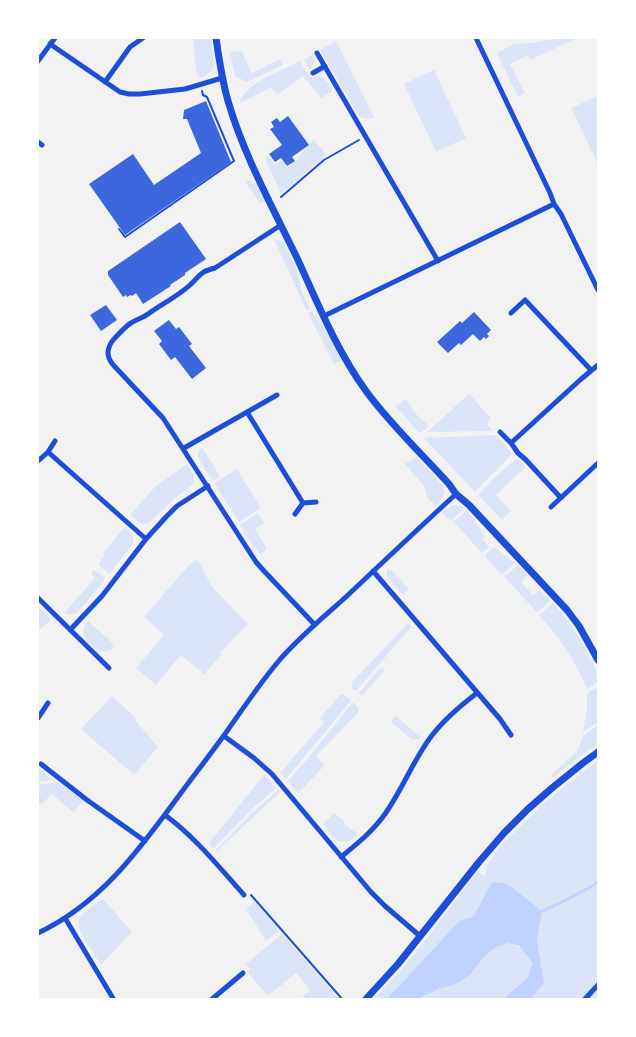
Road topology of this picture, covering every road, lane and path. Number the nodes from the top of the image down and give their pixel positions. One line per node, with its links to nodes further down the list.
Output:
1 (55, 38): 5 (street)
2 (143, 38): 11 (street)
3 (216, 38): 10 (street)
4 (476, 38): 15 (street)
5 (50, 44): 7 (street); 11 (street)
6 (317, 53): 8 (street)
7 (38, 61)
8 (325, 66): 9 (street); 13 (street)
9 (313, 73)
10 (222, 78): 12 (street); 16 (street)
11 (105, 82): 12 (street)
12 (199, 85): 17 (path)
13 (366, 136): 14 (path); 18 (street)
14 (281, 197)
15 (554, 204): 18 (street); 19 (street)
16 (281, 225): 21 (street); 29 (street)
17 (119, 229)
18 (438, 261): 21 (street)
19 (598, 290)
20 (511, 313): 23 (street)
21 (324, 316): 34 (street)
22 (598, 365): 23 (street)
23 (591, 370): 28 (street)
24 (277, 395): 25 (street)
25 (247, 412): 29 (street); 37 (street)
26 (500, 432): 28 (street)
27 (54, 441): 30 (street)
28 (511, 443): 35 (street)
29 (184, 448): 33 (street)
30 (48, 452): 31 (street); 40 (street)
31 (38, 461)
32 (598, 463): 35 (street)
33 (208, 486): 40 (street); 43 (street)
34 (456, 494): 41 (street); 45 (street)
35 (561, 498): 38 (street)
36 (316, 502): 37 (street)
37 (303, 503): 39 (street)
38 (551, 506)
39 (295, 514)
40 (146, 539): 44 (street)
41 (373, 571): 43 (street); 47 (street)
42 (38, 598): 44 (street)
43 (315, 625): 51 (street)
44 (70, 630): 46 (street)
45 (598, 660)
46 (109, 668)
47 (477, 693): 50 (street); 56 (street)
48 (48, 703): 49 (street)
49 (38, 718)
50 (511, 735)
51 (224, 736): 54 (street); 56 (street)
52 (598, 752): 60 (street)
53 (41, 764): 55 (street)
54 (165, 815): 55 (street); 57 (street)
55 (145, 841): 58 (street)
56 (341, 857): 60 (street)
57 (244, 895): 65 (path)
58 (65, 918): 59 (street); 63 (street)
59 (38, 933)
60 (420, 936): 66 (street)
61 (243, 973): 64 (street)
62 (598, 985): 67 (street)
63 (111, 998)
64 (211, 1000)
65 (343, 1000)
66 (365, 1000)
67 (584, 1000)

